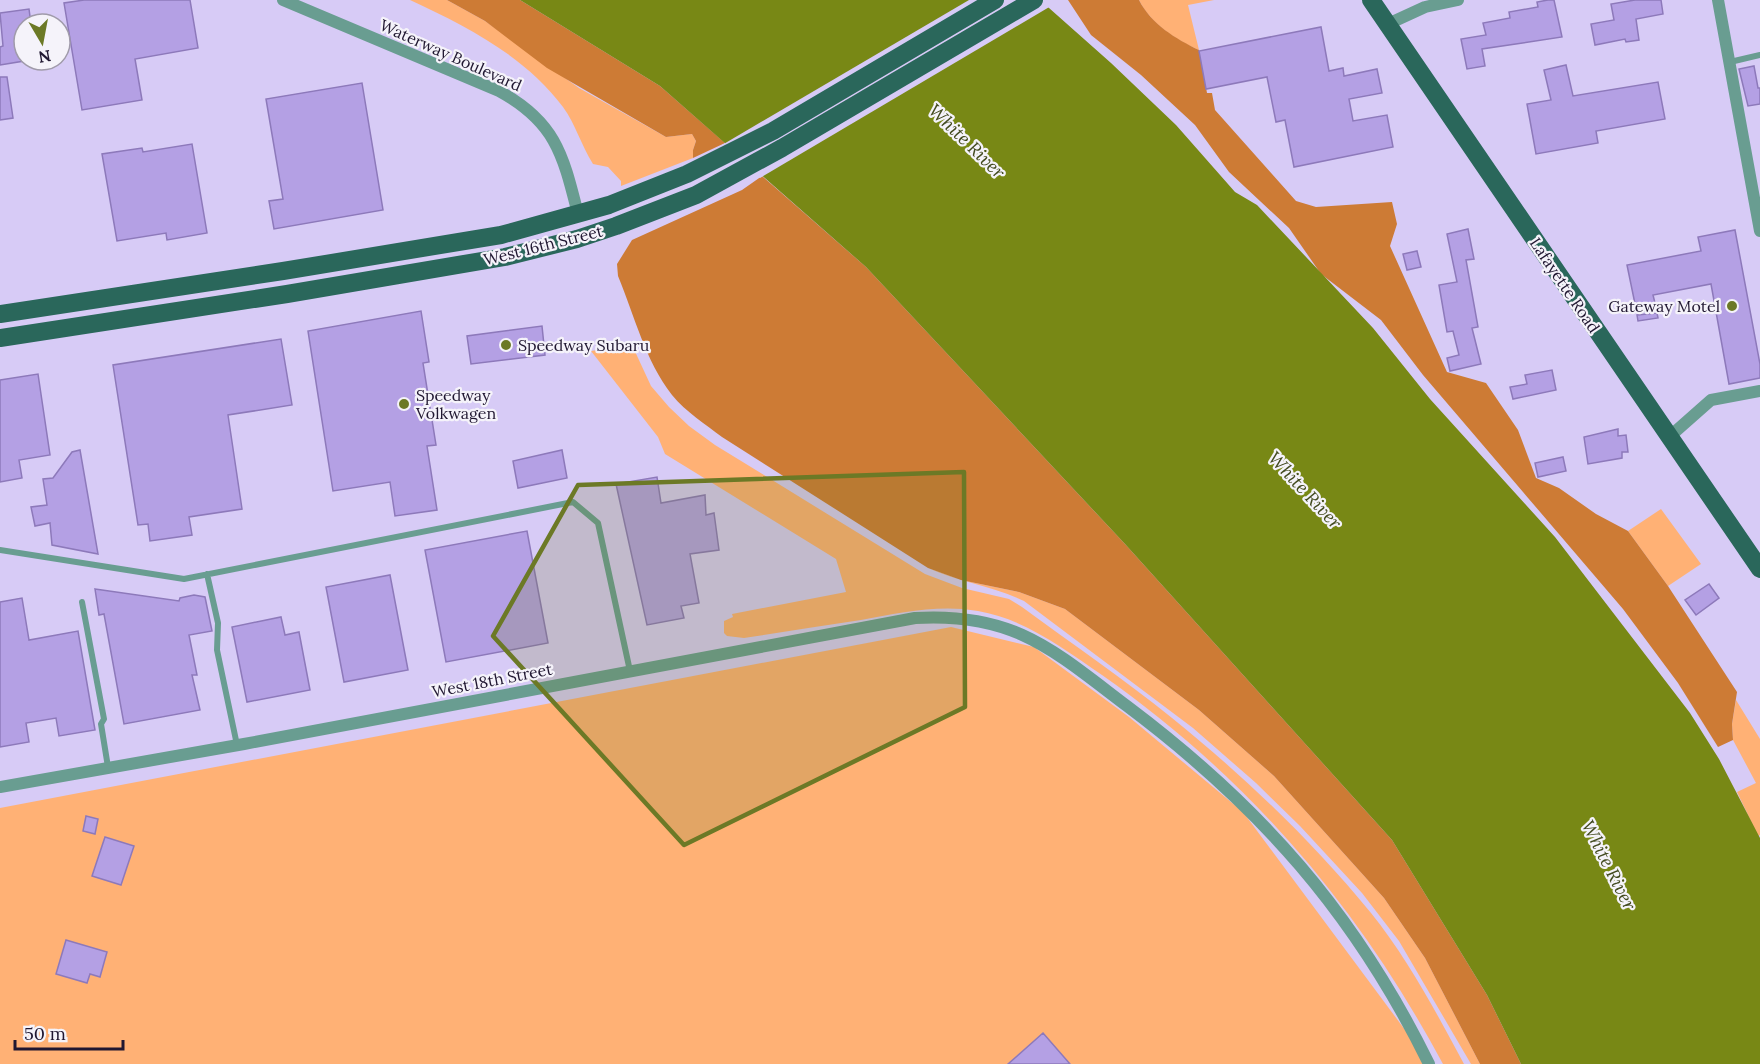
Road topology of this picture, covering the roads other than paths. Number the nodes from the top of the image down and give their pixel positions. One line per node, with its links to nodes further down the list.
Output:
1 (283, 0): 11 (street, Waterway Boulevard)
2 (995, 0): 11 (main road, West 16th Street)
3 (1034, 0): 16 (main road, West 16th Street)
4 (1371, 0): 7 (main road, Lafayette Road)
5 (1458, 0): 7 (street)
6 (1718, 0): 9 (street)
7 (1388, 24): 18 (main road, Lafayette Road)
8 (1760, 55): 9 (lane)
9 (1729, 62): 10 (street)
10 (1757, 191): 12 (street)
11 (578, 214): 15 (main road, West 16th Street)
12 (1760, 231)
13 (1660, 308): 14 (lane)
14 (1632, 310)
15 (0, 314)
16 (0, 338)
17 (1760, 391): 18 (street)
18 (1668, 438): 20 (main road, Lafayette Road)
19 (0, 550): 21 (lane)
20 (1760, 569)
21 (207, 574): 23 (lane); 24 (lane)
22 (82, 602): 25 (lane)
23 (630, 671): 24 (street, West 18th Street); 27 (street, West 18th Street)
24 (237, 745): 25 (street, West 18th Street)
25 (108, 768): 26 (street, West 18th Street)
26 (0, 787)
27 (1429, 1064)

